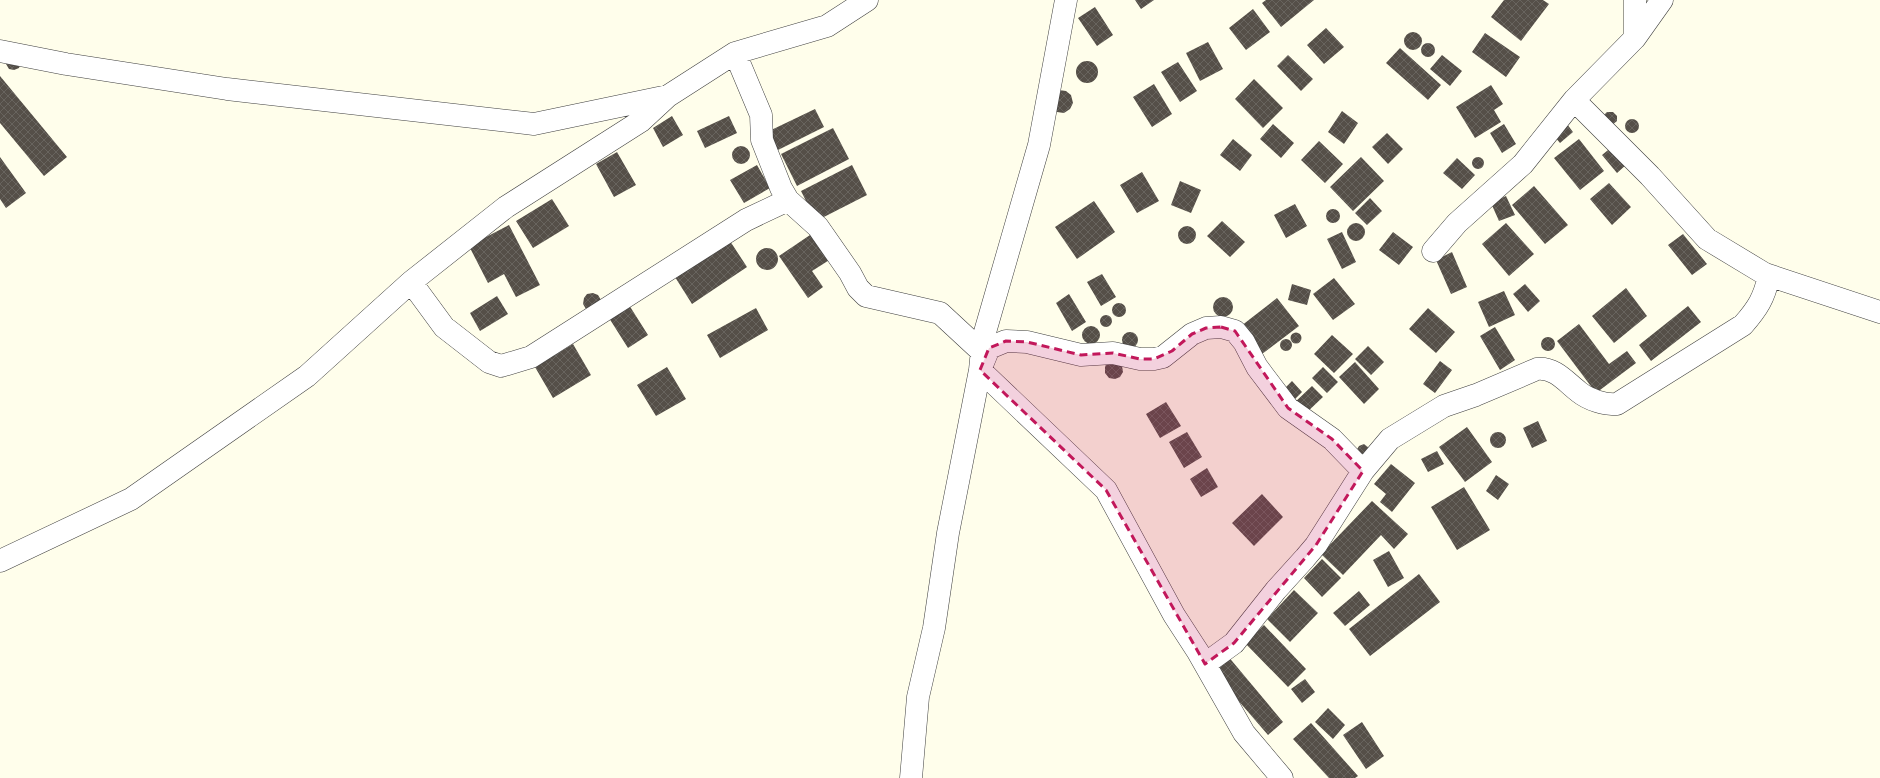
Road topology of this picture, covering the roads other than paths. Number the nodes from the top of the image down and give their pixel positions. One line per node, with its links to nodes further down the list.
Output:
1 (867, 0): 7 (street)
2 (1066, 0): 15 (street)
3 (1635, 0): 5 (street)
4 (1662, 0): 5 (street)
5 (1635, 38): 9 (street)
6 (0, 51): 8 (street)
7 (735, 53): 8 (street); 10 (street)
8 (668, 96): 13 (street)
9 (1574, 100): 11 (street); 12 (street)
10 (788, 200): 13 (street); 15 (street)
11 (1433, 251)
12 (1769, 276): 14 (street); 16 (street)
13 (411, 282): 17 (street)
14 (1880, 312)
15 (980, 360): 16 (street); 18 (street); 19 (street)
16 (1363, 470): 18 (street)
17 (0, 561)
18 (1205, 664): 20 (street)
19 (911, 778)
20 (1282, 778)

